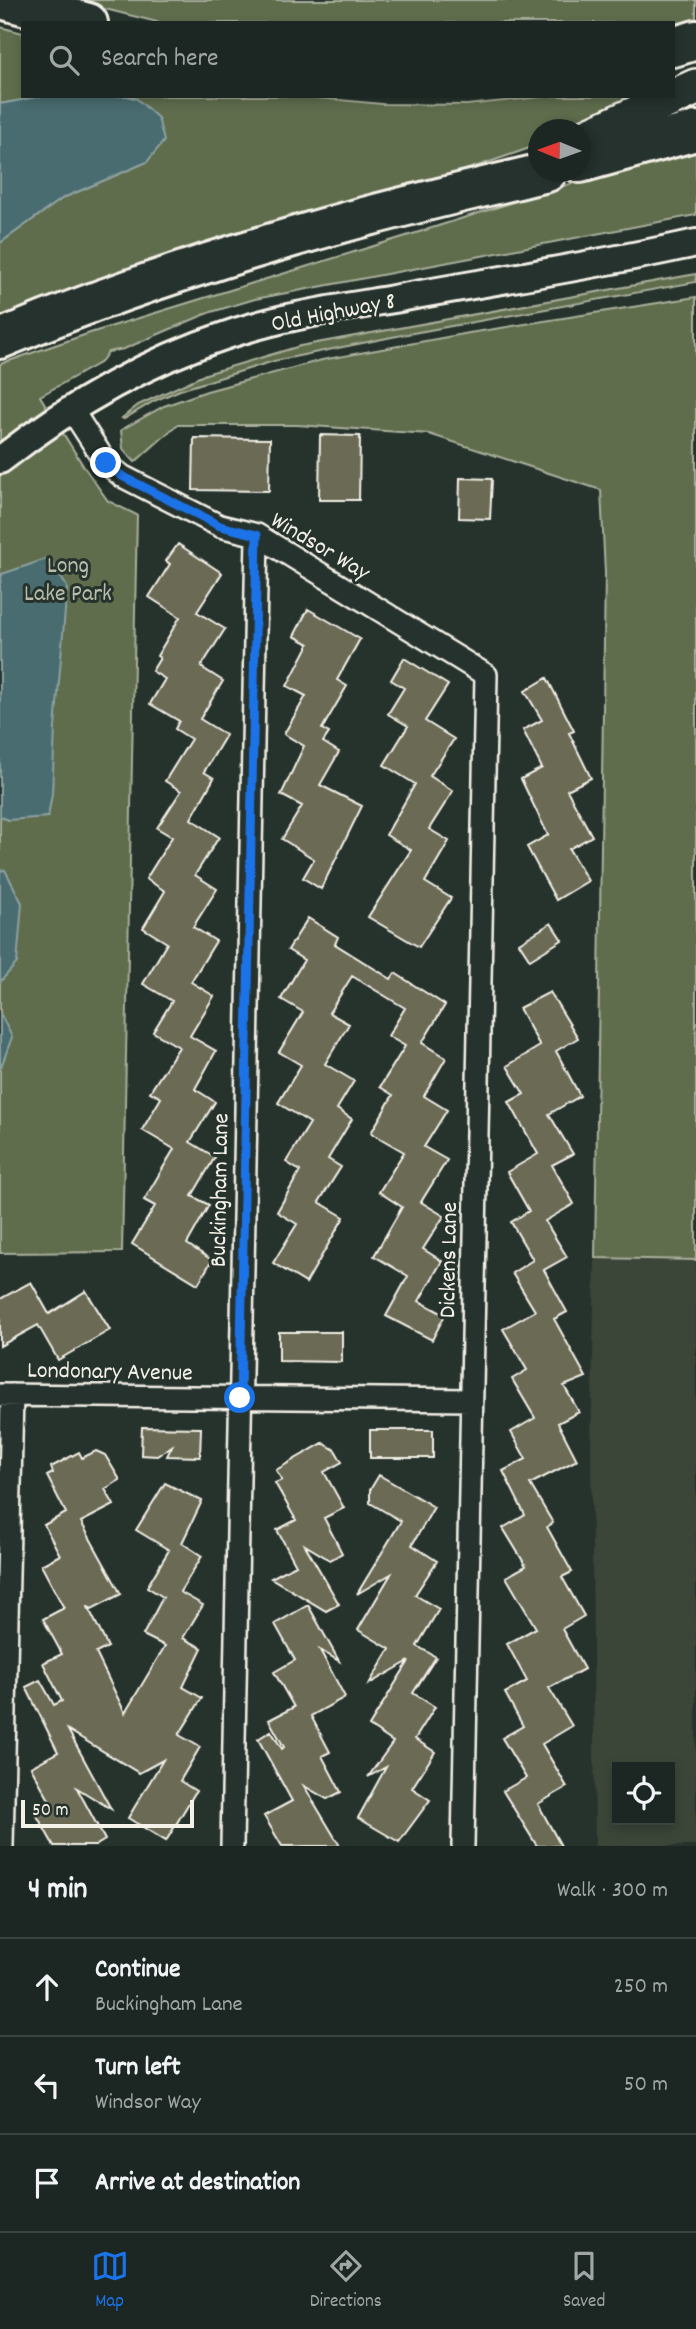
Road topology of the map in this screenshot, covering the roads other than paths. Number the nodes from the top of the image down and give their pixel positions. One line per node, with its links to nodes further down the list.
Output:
1 (5, 0): 2 (highway)
2 (81, 21)
3 (696, 40): 4 (highway)
4 (675, 46)
5 (696, 87): 6 (highway)
6 (675, 97)
7 (672, 98): 9 (highway)
8 (696, 131): 10 (highway)
9 (591, 135)
10 (591, 160)
11 (528, 162): 13 (highway)
12 (528, 177): 13 (highway)
13 (342, 223): 15 (highway)
14 (696, 243): 16 (street, Old Highway 8)
15 (0, 339)
16 (72, 410): 17 (street, Old Highway 8); 18 (street, Windsor Way)
17 (0, 460)
18 (257, 535): 19 (street, Windsor Way); 21 (street, Buckingham Lane)
19 (485, 675): 22 (street, Dickens Lane)
20 (6, 1395): 21 (street, Londonary Avenue); 23 (street)
21 (240, 1398): 22 (street, Londonary Avenue); 24 (street, Buckingham Lane)
22 (471, 1400): 25 (street, Dickens Lane)
23 (2, 1846)
24 (232, 1846)
25 (463, 1846)

